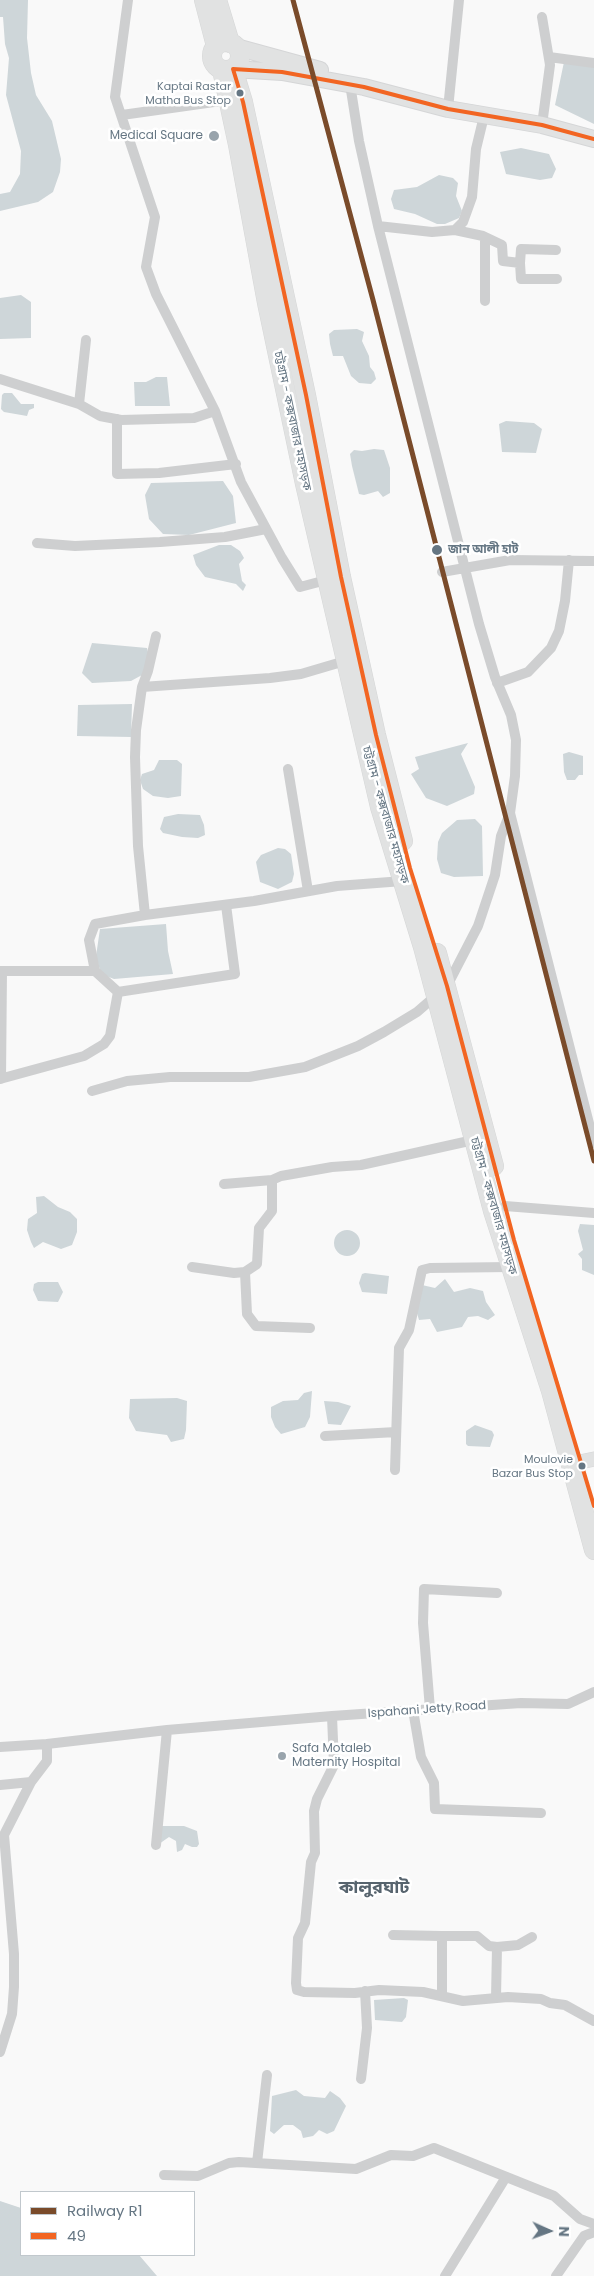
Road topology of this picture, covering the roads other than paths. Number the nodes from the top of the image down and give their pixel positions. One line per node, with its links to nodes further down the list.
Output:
1 (128, 0): 14 (street)
2 (204, 0): 6 (highway)
3 (217, 0): 6 (highway)
4 (459, 0): 13 (street)
5 (542, 17): 7 (street)
6 (227, 45): 9 (highway, চট্টগ্রাম - কক্সবাজার মহাসড়ক); 11 (main road)
7 (549, 57): 8 (street); 16 (street)
8 (594, 63)
9 (227, 69): 10 (main road); 12 (highway, চট্টগ্রাম - কক্সবাজার মহাসড়ক)
10 (263, 72): 11 (main road); 12 (main road)
11 (357, 85): 13 (main road); 18 (street)
12 (235, 101): 14 (street); 37 (highway, চট্টগ্রাম - কক্সবাজার মহাসড়ক)
13 (448, 110): 15 (main road)
14 (122, 115): 28 (street)
15 (484, 116): 16 (main road); 19 (street)
16 (542, 125): 17 (main road)
17 (594, 139)
18 (378, 226): 19 (street); 35 (street)
19 (455, 230): 20 (street)
20 (485, 237): 22 (street); 24 (street)
21 (556, 250): 22 (street)
22 (520, 263): 23 (street)
23 (556, 279)
24 (485, 301)
25 (86, 340): 27 (street)
26 (0, 379): 27 (street)
27 (79, 404): 29 (street)
28 (215, 411): 29 (street); 30 (street)
29 (117, 419): 30 (street)
30 (236, 464): 31 (street)
31 (266, 529): 32 (street); 37 (street)
32 (37, 543)
33 (569, 560): 34 (street); 35 (street); 40 (street)
34 (594, 561)
35 (465, 566): 36 (street); 40 (street)
36 (442, 572)
37 (334, 578): 39 (highway, চট্টগ্রাম - কক্সবাজার মহাসড়ক); 50 (highway, চট্টগ্রাম - কক্সবাজার মহাসড়ক)
38 (156, 636): 41 (street)
39 (345, 661): 41 (street); 44 (highway, চট্টগ্রাম - কক্সবাজার মহাসড়ক)
40 (497, 683): 43 (street)
41 (142, 686): 47 (street)
42 (288, 770): 45 (street)
43 (510, 813): 50 (street); 55 (street)
44 (403, 881): 45 (street); 50 (highway, চট্টগ্রাম - কক্সবাজার মহাসড়ক)
45 (308, 891): 46 (street)
46 (226, 905): 47 (street); 51 (street)
47 (145, 916): 49 (street)
48 (1, 970): 49 (street); 52 (street)
49 (95, 971): 51 (street)
50 (441, 991): 53 (street); 54 (highway, চট্টগ্রাম - কক্সবাজার মহাসড়ক)
51 (118, 992): 52 (street)
52 (1, 1079)
53 (92, 1091)
54 (480, 1138): 56 (street); 58 (highway, চট্টগ্রাম - কক্সবাজার মহাসড়ক); 61 (highway, চট্টগ্রাম - কক্সবাজার মহাসড়ক)
55 (594, 1143)
56 (272, 1180): 57 (street); 62 (street)
57 (224, 1184)
58 (505, 1206): 59 (street); 66 (highway, চট্টগ্রাম - কক্সবাজার মহাসড়ক)
59 (594, 1212)
60 (192, 1267): 62 (street)
61 (510, 1267): 64 (street); 66 (highway, চট্টগ্রাম - কক্সবাজার মহাসড়ক)
62 (245, 1272): 63 (street)
63 (310, 1328)
64 (396, 1432): 65 (street); 67 (street)
65 (325, 1436)
66 (582, 1461): 68 (highway, চট্টগ্রাম - কক্সবাজার মহাসড়ক); 69 (highway, চট্টগ্রাম - কক্সবাজার মহাসড়ক)
67 (395, 1470)
68 (594, 1506)
69 (594, 1550)
70 (497, 1593): 72 (street)
71 (594, 1692): 72 (street, Ispahani Jetty Road)
72 (430, 1709): 73 (street, Ispahani Jetty Road)
73 (413, 1710): 74 (street, Ispahani Jetty Road); 80 (street)
74 (332, 1716): 75 (street, Ispahani Jetty Road); 86 (street)
75 (167, 1730): 76 (street, Ispahani Jetty Road); 81 (street)
76 (46, 1744): 77 (street, Ispahani Jetty Road); 78 (street)
77 (0, 1747)
78 (31, 1782): 79 (street); 90 (street)
79 (0, 1785)
80 (541, 1813)
81 (156, 1845)
82 (393, 1935): 83 (street)
83 (442, 1936): 85 (street); 87 (street)
84 (532, 1937): 85 (street)
85 (497, 1947): 88 (street)
86 (365, 1991): 87 (street); 92 (street)
87 (442, 1995): 88 (street)
88 (496, 1998): 89 (street)
89 (594, 2021)
90 (0, 2052)
91 (267, 2075): 93 (street)
92 (362, 2079)
93 (257, 2163): 94 (street); 95 (street)
94 (164, 2175)
95 (506, 2177): 96 (street); 98 (street)
96 (594, 2224)
97 (594, 2232): 99 (street)
98 (446, 2276)
99 (556, 2276)

